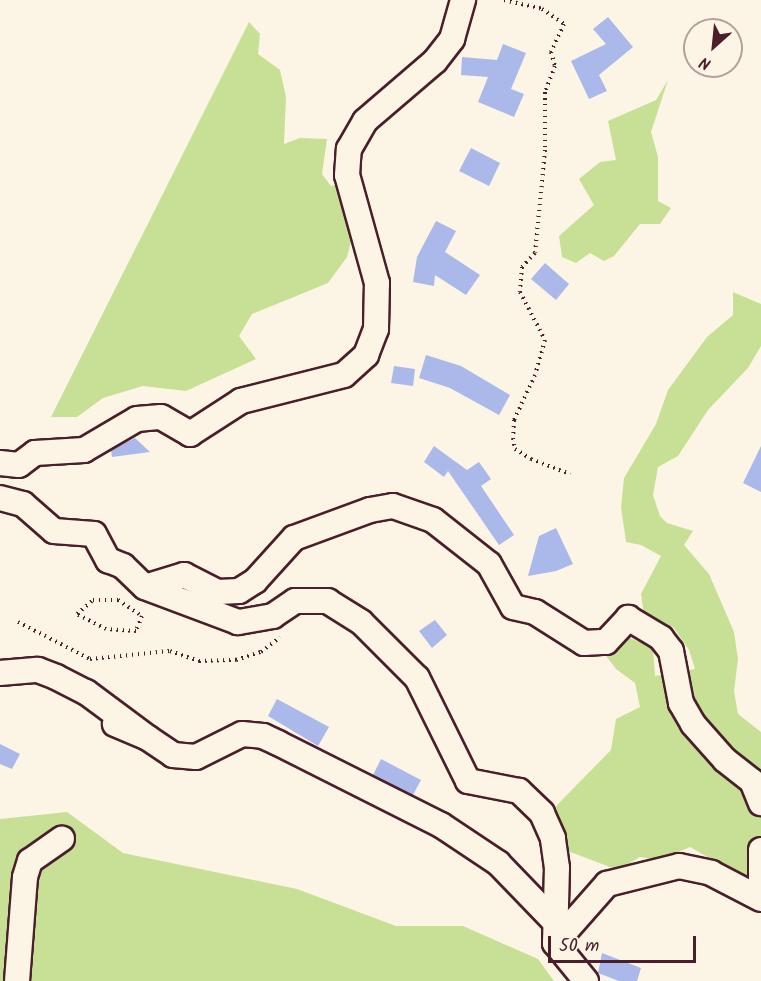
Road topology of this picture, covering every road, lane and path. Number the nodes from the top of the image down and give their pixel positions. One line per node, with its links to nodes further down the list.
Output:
1 (464, 0): 3 (street)
2 (504, 0): 4 (path)
3 (0, 463)
4 (570, 474)
5 (0, 498): 6 (street)
6 (145, 587): 7 (street); 13 (street)
7 (295, 601): 8 (path); 18 (street)
8 (18, 622)
9 (136, 631): 9 (path)
10 (0, 673): 12 (street)
11 (115, 724): 12 (street)
12 (148, 738): 18 (street)
13 (761, 803)
14 (62, 839): 19 (street)
15 (761, 850): 16 (street)
16 (761, 881)
17 (761, 899): 18 (street)
18 (555, 932): 20 (street)
19 (17, 981)
20 (586, 981)

